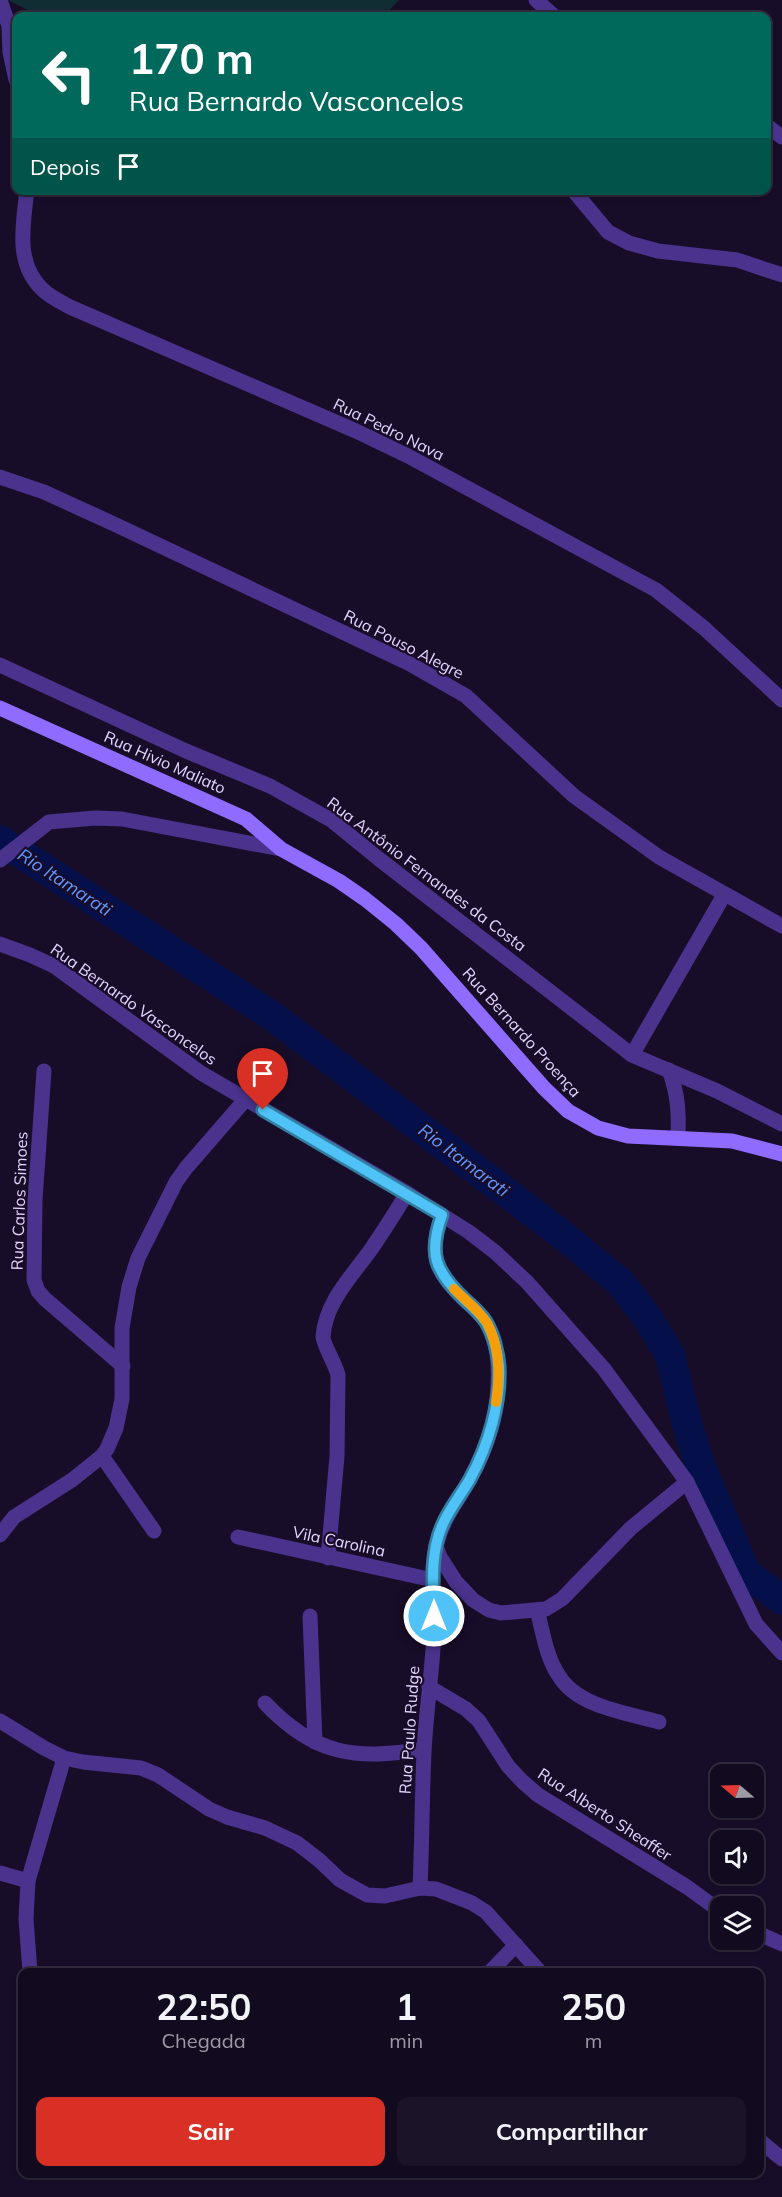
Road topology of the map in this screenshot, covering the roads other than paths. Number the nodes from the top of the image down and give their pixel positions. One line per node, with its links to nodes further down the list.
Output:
1 (0, 0): 4 (street)
2 (536, 0): 3 (street)
3 (550, 12)
4 (12, 61)
5 (27, 195): 10 (street, Rua Pedro Nava)
6 (577, 195): 7 (street)
7 (782, 275)
8 (0, 477): 15 (street, Rua Pouso Alegre)
9 (0, 665): 18 (street, Rua Antônio Fernandes da Costa)
10 (782, 700)
11 (0, 708): 12 (street, Rua Hivio Maliato)
12 (281, 849): 13 (street); 14 (street, Rua Hivio Maliato)
13 (0, 860)
14 (306, 862): 23 (street, Rua Bernardo Proença)
15 (724, 895): 16 (street, Rua Pouso Alegre); 18 (street)
16 (782, 926)
17 (0, 944): 21 (street, Rua Bernardo Vasconcelos)
18 (632, 1055): 19 (street, Rua Antônio Fernandes da Costa)
19 (669, 1070): 22 (street, Rua Antônio Fernandes da Costa); 23 (street)
20 (44, 1071): 27 (street, Rua Carlos Simoes)
21 (245, 1100): 25 (street, Rua Bernardo Vasconcelos); 27 (street)
22 (782, 1124)
23 (678, 1138): 24 (street, Rua Bernardo Proença)
24 (782, 1154)
25 (407, 1193): 26 (street, Rua Bernardo Vasconcelos); 34 (street)
26 (442, 1215): 29 (street, Rua Bernardo Vasconcelos); 33 (street, Rua Paulo Rudge)
27 (123, 1366): 28 (street)
28 (102, 1456): 30 (street); 31 (street)
29 (687, 1482): 36 (street); 38 (street, Rua Bernardo Vasconcelos)
30 (154, 1531)
31 (0, 1535)
32 (238, 1537): 34 (street, Vila Carolina)
33 (436, 1545): 35 (street, Rua Paulo Rudge); 36 (street)
34 (328, 1558): 35 (street, Vila Carolina)
35 (433, 1580): 39 (street, Rua Paulo Rudge)
36 (537, 1610): 42 (street)
37 (310, 1616): 43 (street)
38 (782, 1653)
39 (429, 1687): 44 (street, Rua Paulo Rudge); 49 (street, Rua Alberto Sheaffer)
40 (265, 1703): 43 (street)
41 (0, 1721): 45 (street)
42 (659, 1722)
43 (315, 1742): 44 (street)
44 (424, 1749): 48 (street, Rua Paulo Rudge)
45 (64, 1758): 47 (street); 48 (street)
46 (0, 1873): 47 (street)
47 (28, 1881): 53 (street)
48 (420, 1888): 52 (street)
49 (710, 1904)
50 (764, 1936): 51 (street)
51 (782, 1944)
52 (516, 1945): 54 (street); 55 (street)
53 (30, 1968)
54 (494, 1968)
55 (536, 1968)
56 (764, 2144): 57 (street)
57 (782, 2159)

